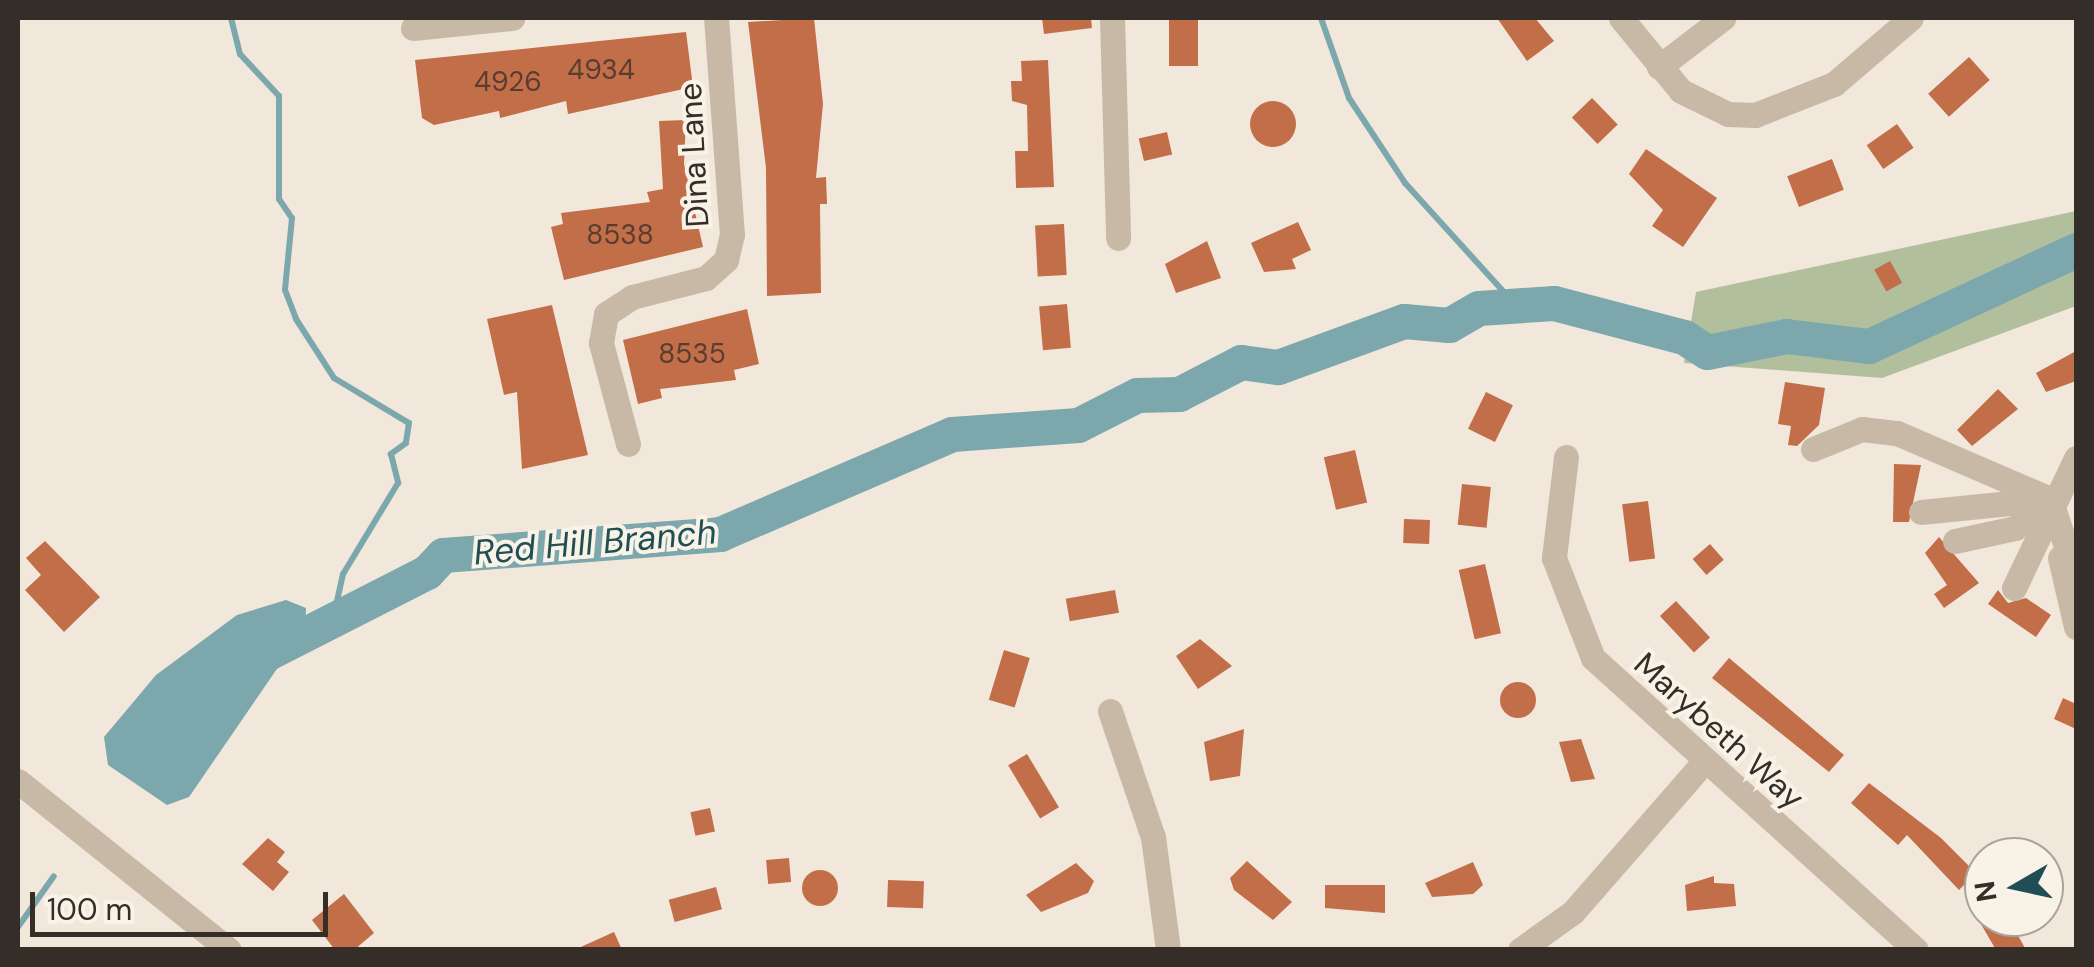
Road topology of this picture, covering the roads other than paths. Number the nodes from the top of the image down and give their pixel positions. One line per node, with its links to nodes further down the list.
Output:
1 (501, 18): 7 (street)
2 (716, 18): 10 (street, Dina Lane)
3 (1112, 18): 9 (street)
4 (1621, 18): 8 (street)
5 (1722, 18): 8 (street)
6 (1912, 18): 8 (street)
7 (413, 28)
8 (1659, 67)
9 (1118, 238)
10 (631, 433)
11 (1813, 449): 14 (street)
12 (1566, 457): 21 (street, Marybeth Way)
13 (2076, 458): 14 (street)
14 (2050, 499): 15 (street); 16 (street); 17 (street); 18 (street); 19 (street)
15 (1921, 512)
16 (1955, 541)
17 (2076, 576)
18 (2014, 588)
19 (2076, 626)
20 (1110, 711): 24 (street)
21 (1703, 763): 25 (street); 26 (street, Marybeth Way)
22 (18, 781): 23 (street)
23 (229, 950)
24 (1168, 950)
25 (1520, 950)
26 (1916, 950)

